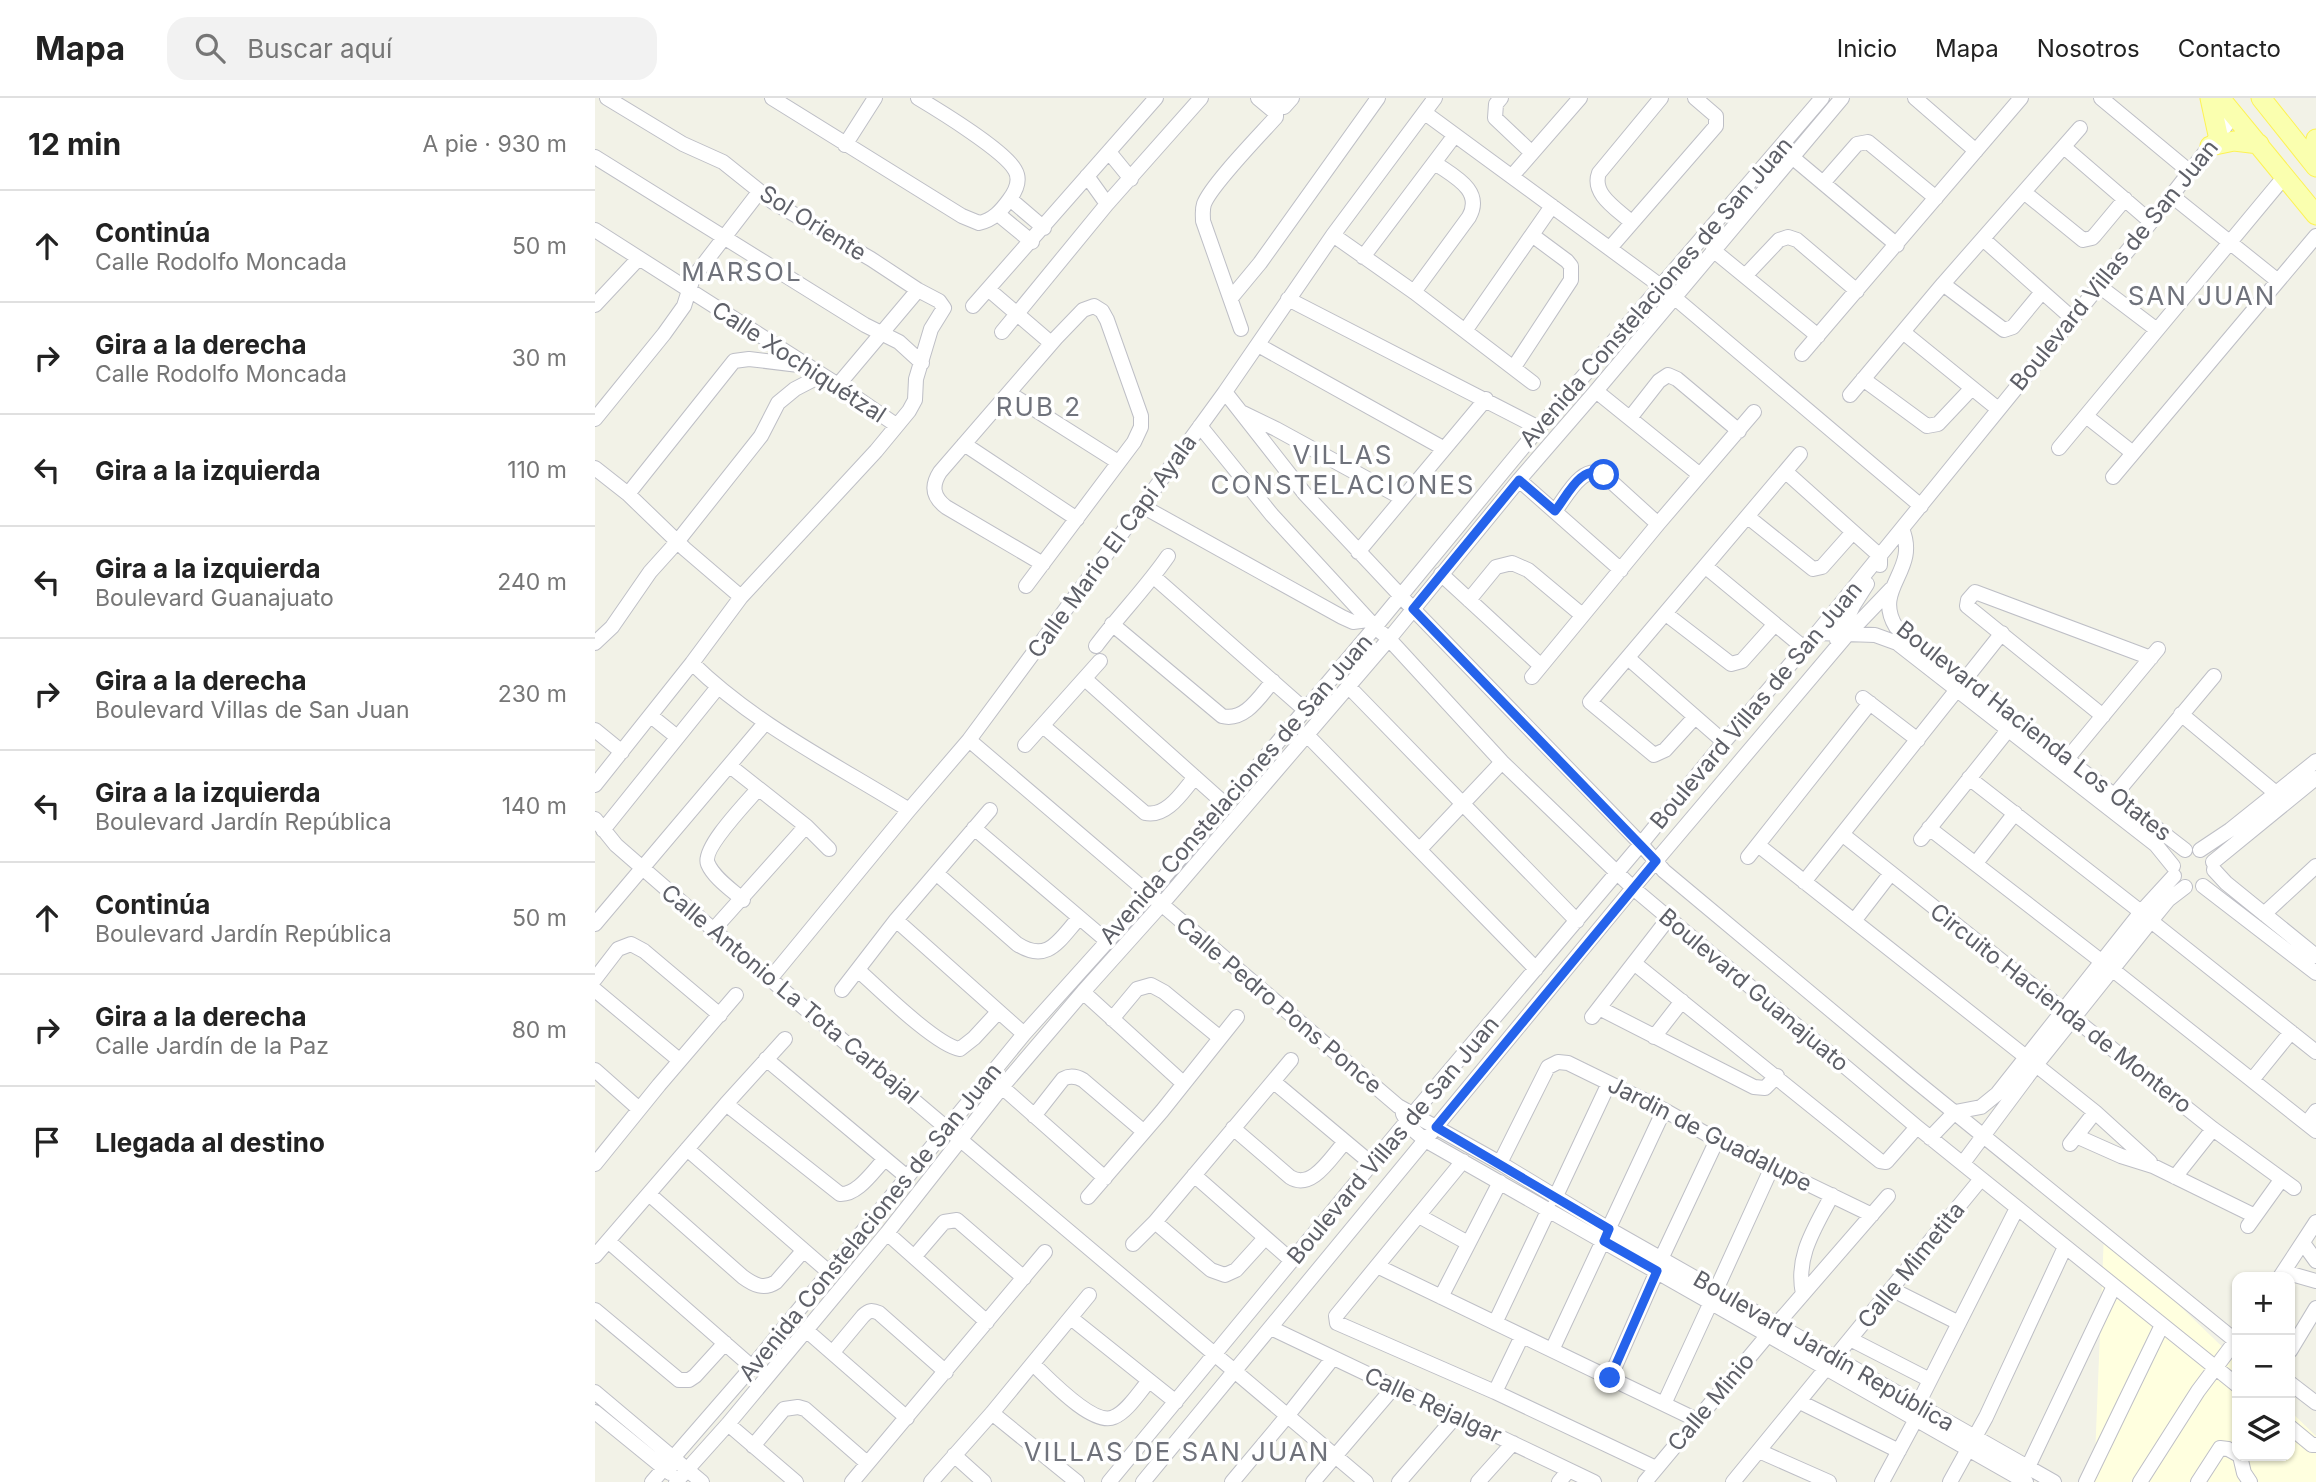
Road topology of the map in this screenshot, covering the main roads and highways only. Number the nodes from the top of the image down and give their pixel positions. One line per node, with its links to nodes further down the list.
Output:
1 (2210, 98): 4 (main road)
2 (2220, 98): 4 (main road)
3 (2261, 98): 5 (main road)
4 (2259, 144): 6 (main road)
5 (2312, 155): 6 (main road)
6 (2283, 173): 7 (main road)
7 (2316, 215)

